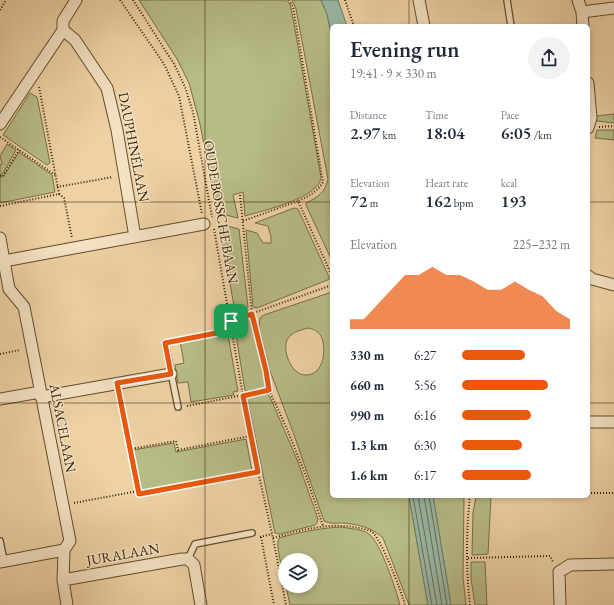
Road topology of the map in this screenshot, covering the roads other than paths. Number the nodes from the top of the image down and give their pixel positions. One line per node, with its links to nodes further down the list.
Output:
1 (76, 0): 10 (street)
2 (419, 0): 7 (street)
3 (507, 0): 8 (lane)
4 (578, 0): 6 (street)
5 (614, 8): 6 (street)
6 (582, 12): 9 (street)
7 (424, 24)
8 (511, 24)
9 (583, 24)
10 (63, 30): 13 (street); 15 (street, DAUPHINÉLAAN)
11 (590, 106): 12 (street)
12 (590, 121)
13 (0, 124)
14 (210, 222): 15 (street)
15 (135, 237): 17 (street)
16 (0, 238): 17 (street)
17 (4, 261): 20 (street, ALSACELAAN)
18 (590, 278): 19 (street)
19 (614, 286)
20 (5, 290): 23 (street, ALSACELAAN)
21 (165, 343): 22 (lane)
22 (171, 374): 23 (street); 25 (lane)
23 (41, 394): 24 (street); 30 (street, ALSACELAAN)
24 (0, 399)
25 (178, 407)
26 (590, 422): 27 (street)
27 (614, 422)
28 (252, 534): 31 (lane)
29 (0, 541): 32 (lane)
30 (64, 550): 32 (street); 34 (street, ALSACELAAN)
31 (188, 559): 34 (street, JURALAAN); 36 (street)
32 (2, 562)
33 (614, 564): 37 (street)
34 (63, 580): 35 (street, ALSACELAAN)
35 (67, 605)
36 (201, 605)
37 (560, 605)

